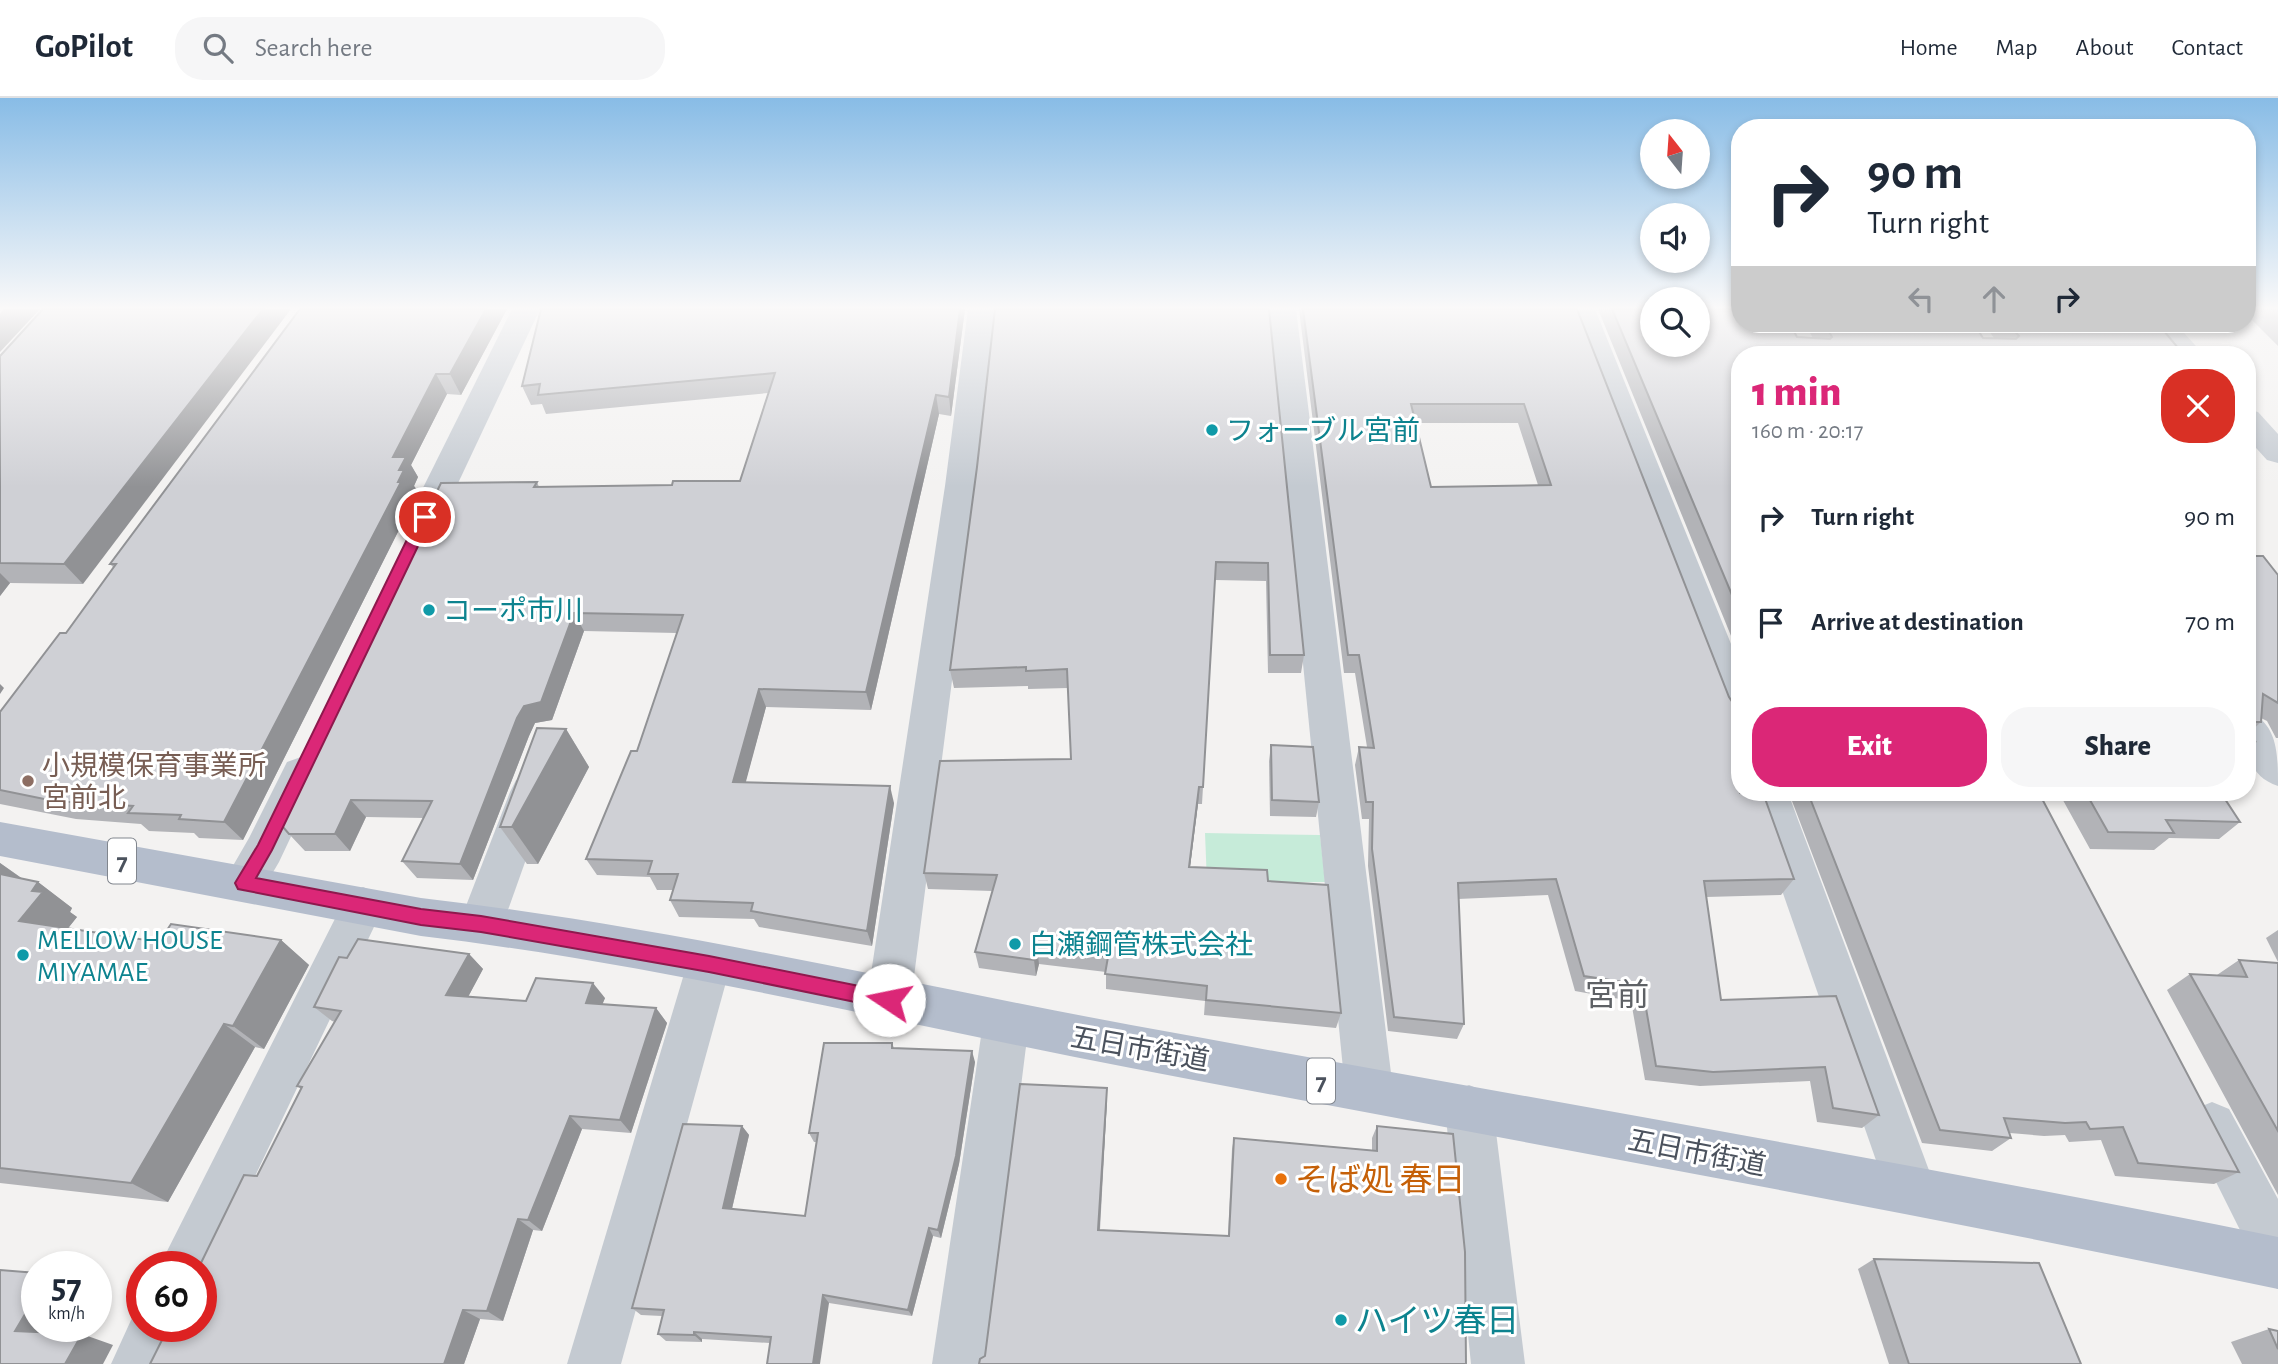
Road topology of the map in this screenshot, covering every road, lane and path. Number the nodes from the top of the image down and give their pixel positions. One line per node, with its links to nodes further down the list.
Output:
1 (497, 368): 7 (street)
2 (975, 368): 19 (street)
3 (1289, 368): 22 (street)
4 (1604, 368): 8 (street)
5 (2256, 429): 6 (street)
6 (2278, 453)
7 (407, 554)
8 (1731, 691)
9 (2256, 739): 12 (street)
10 (313, 749): 15 (street)
11 (541, 763): 17 (street)
12 (2278, 770)
13 (1771, 801): 24 (street)
14 (0, 839): 15 (main road, 五日市街道 / 7)
15 (244, 883): 16 (main road, 五日市街道 / 7)
16 (363, 906): 17 (main road, 五日市街道 / 7); 25 (street)
17 (481, 924): 18 (main road, 五日市街道 / 7)
18 (709, 964): 19 (main road, 五日市街道 / 7); 29 (street)
19 (889, 1000): 20 (main road, 五日市街道 / 7)
20 (1006, 1023): 22 (main road, 五日市街道 / 7); 30 (street)
21 (2190, 1084): 26 (street)
22 (1369, 1089): 23 (main road, 五日市街道 / 7)
23 (1469, 1108): 24 (main road, 五日市街道 / 7); 31 (street)
24 (1911, 1189): 26 (main road, 五日市街道 / 7)
25 (193, 1251)
26 (2278, 1263)
27 (148, 1342): 28 (street)
28 (138, 1364)
29 (594, 1364)
30 (959, 1364)
31 (1498, 1364)

